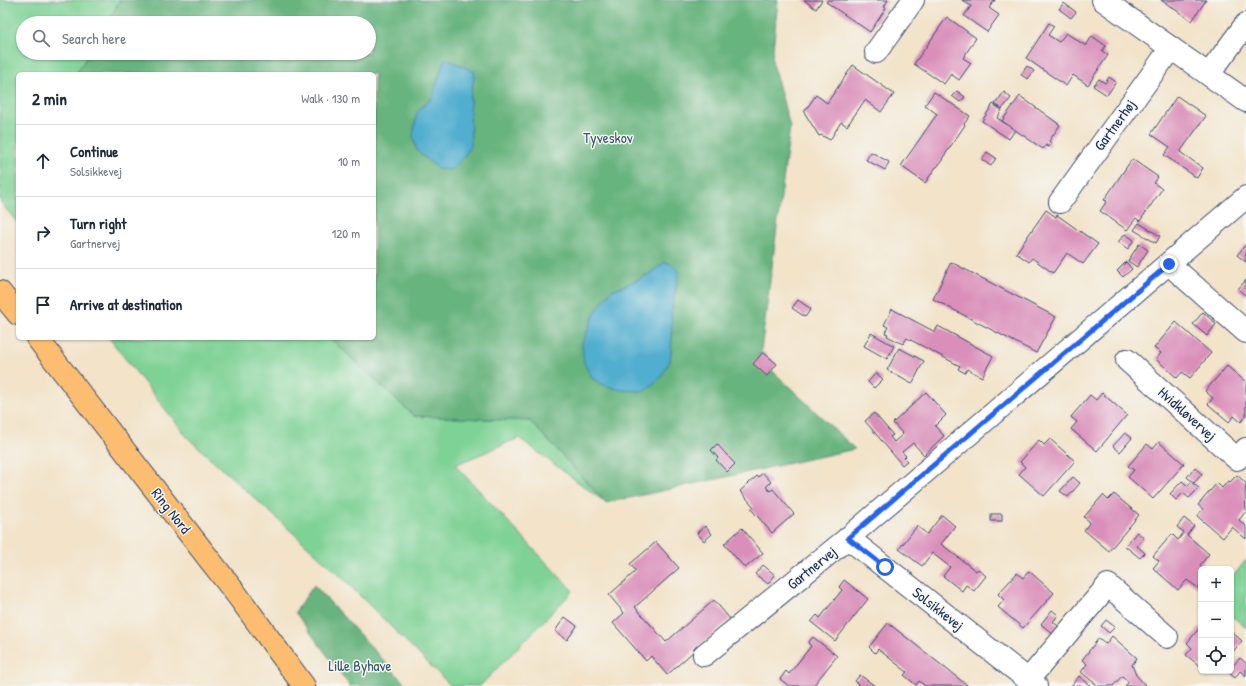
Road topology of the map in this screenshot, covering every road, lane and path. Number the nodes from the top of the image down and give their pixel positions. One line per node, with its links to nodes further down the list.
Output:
1 (913, 0): 5 (street)
2 (1103, 0): 4 (street)
3 (1246, 24): 6 (street)
4 (1171, 48): 6 (street); 9 (street, Gartnerhøj)
5 (876, 52)
6 (1209, 74): 7 (street)
7 (1246, 101)
8 (1246, 197): 10 (street, Gartnervej)
9 (1060, 202)
10 (1169, 264): 13 (street); 17 (street, Gartnervej)
11 (0, 292): 12 (main road)
12 (16, 312)
13 (1246, 332)
14 (39, 340): 21 (main road, Ring Nord)
15 (1127, 360): 16 (street, Hvidkløvervej)
16 (1246, 449)
17 (848, 538): 19 (street, Gartnervej); 20 (street, Solsikkevej)
18 (1168, 637): 20 (street, Solsikkevej)
19 (704, 655)
20 (1032, 683)
21 (304, 686)

